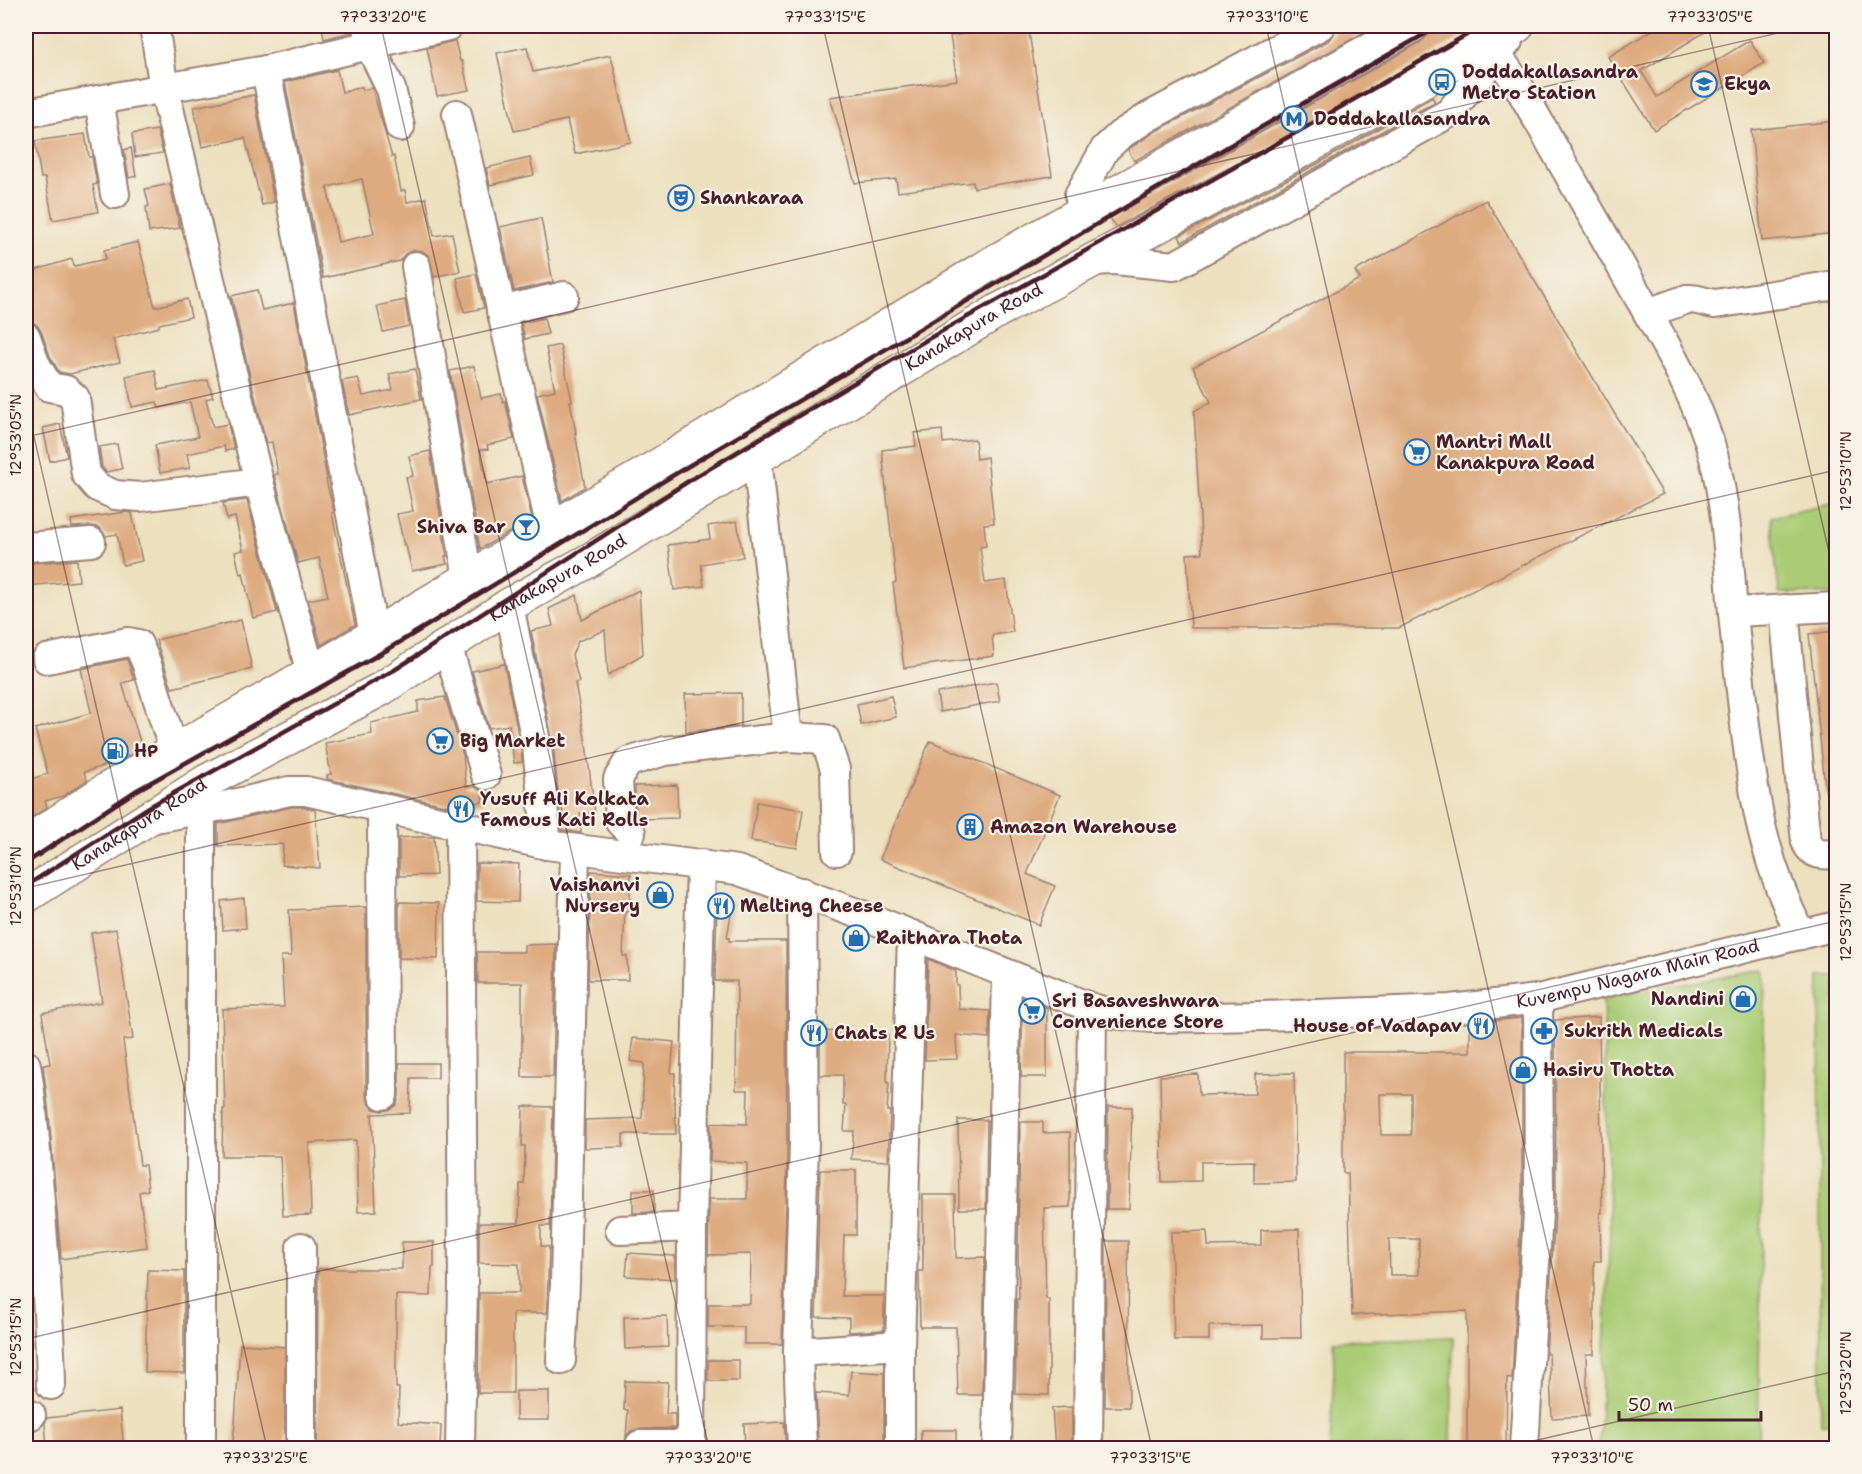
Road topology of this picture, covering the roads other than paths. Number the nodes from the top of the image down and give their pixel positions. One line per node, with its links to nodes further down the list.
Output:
1 (154, 26): 10 (street)
2 (448, 26): 7 (street)
3 (1320, 26): 16 (street)
4 (1412, 26): 16 (highway)
5 (1517, 26): 17 (highway, Kanakapura Road)
6 (1522, 26): 8 (street, Kanakapura Road)
7 (369, 36): 9 (street); 14 (street)
8 (1497, 55): 17 (street, Kanakapura Road); 22 (street)
9 (266, 70): 10 (street); 36 (street)
10 (164, 88): 11 (street); 26 (street)
11 (99, 100): 12 (street); 15 (street)
12 (26, 113)
13 (457, 114): 21 (street)
14 (400, 127)
15 (115, 194)
16 (1086, 210): 25 (highway)
17 (1090, 261): 24 (highway, Kanakapura Road)
18 (416, 266): 31 (street)
19 (1836, 285): 22 (street)
20 (564, 296): 21 (street)
21 (501, 311): 28 (street)
22 (1648, 313): 35 (street)
23 (26, 337): 26 (street)
24 (757, 458): 27 (highway, Kanakapura Road); 40 (street)
25 (646, 473): 27 (highway); 28 (highway)
26 (259, 482): 39 (street)
27 (670, 510): 32 (highway, Kanakapura Road)
28 (551, 529): 31 (highway)
29 (90, 542): 30 (street)
30 (26, 547)
31 (468, 579): 36 (highway)
32 (509, 605): 37 (highway, Kanakapura Road); 49 (street)
33 (1836, 607): 34 (street)
34 (1784, 609): 35 (street); 52 (street)
35 (1733, 612): 58 (street)
36 (374, 635): 39 (highway)
37 (447, 645): 42 (street); 45 (highway, Kanakapura Road)
38 (47, 658): 41 (street)
39 (311, 673): 41 (highway)
40 (788, 737): 47 (street); 51 (street)
41 (174, 751): 48 (highway)
42 (486, 775)
43 (382, 807): 44 (street, Kuvempu Nagara Main Road); 46 (street, Kuvempu Nagara Main Road); 63 (street)
44 (201, 811): 45 (street, Kuvempu Nagara Main Road); 73 (street)
45 (144, 820): 55 (highway, Kanakapura Road)
46 (460, 826): 49 (street, Kuvempu Nagara Main Road); 75 (street)
47 (631, 833)
48 (26, 843)
49 (547, 845): 50 (street, Kuvempu Nagara Main Road)
50 (575, 849): 53 (street, Kuvempu Nagara Main Road); 69 (street)
51 (837, 851)
52 (1836, 854)
53 (700, 864): 54 (street, Kuvempu Nagara Main Road); 64 (street)
54 (802, 892): 57 (street, Kuvempu Nagara Main Road); 68 (street)
55 (26, 896)
56 (1836, 926): 58 (street, Kuvempu Nagara Main Road)
57 (912, 935): 59 (street, Kuvempu Nagara Main Road); 67 (street)
58 (1801, 935): 60 (street, Kuvempu Nagara Main Road)
59 (1007, 975): 61 (street, Kuvempu Nagara Main Road); 78 (street)
60 (1538, 999): 61 (street, Kuvempu Nagara Main Road); 80 (street)
61 (1092, 1008): 79 (street)
62 (26, 1065): 70 (street)
63 (383, 1095)
64 (692, 1227): 65 (street); 72 (street)
65 (620, 1230)
66 (301, 1247): 74 (street)
67 (900, 1345): 68 (street); 77 (street)
68 (798, 1352): 76 (street)
69 (561, 1360)
70 (51, 1385)
71 (640, 1446): 72 (street)
72 (691, 1447)
73 (201, 1449)
74 (301, 1449)
75 (460, 1449)
76 (802, 1449)
77 (900, 1449)
78 (998, 1449)
79 (1088, 1449)
80 (1524, 1449)

